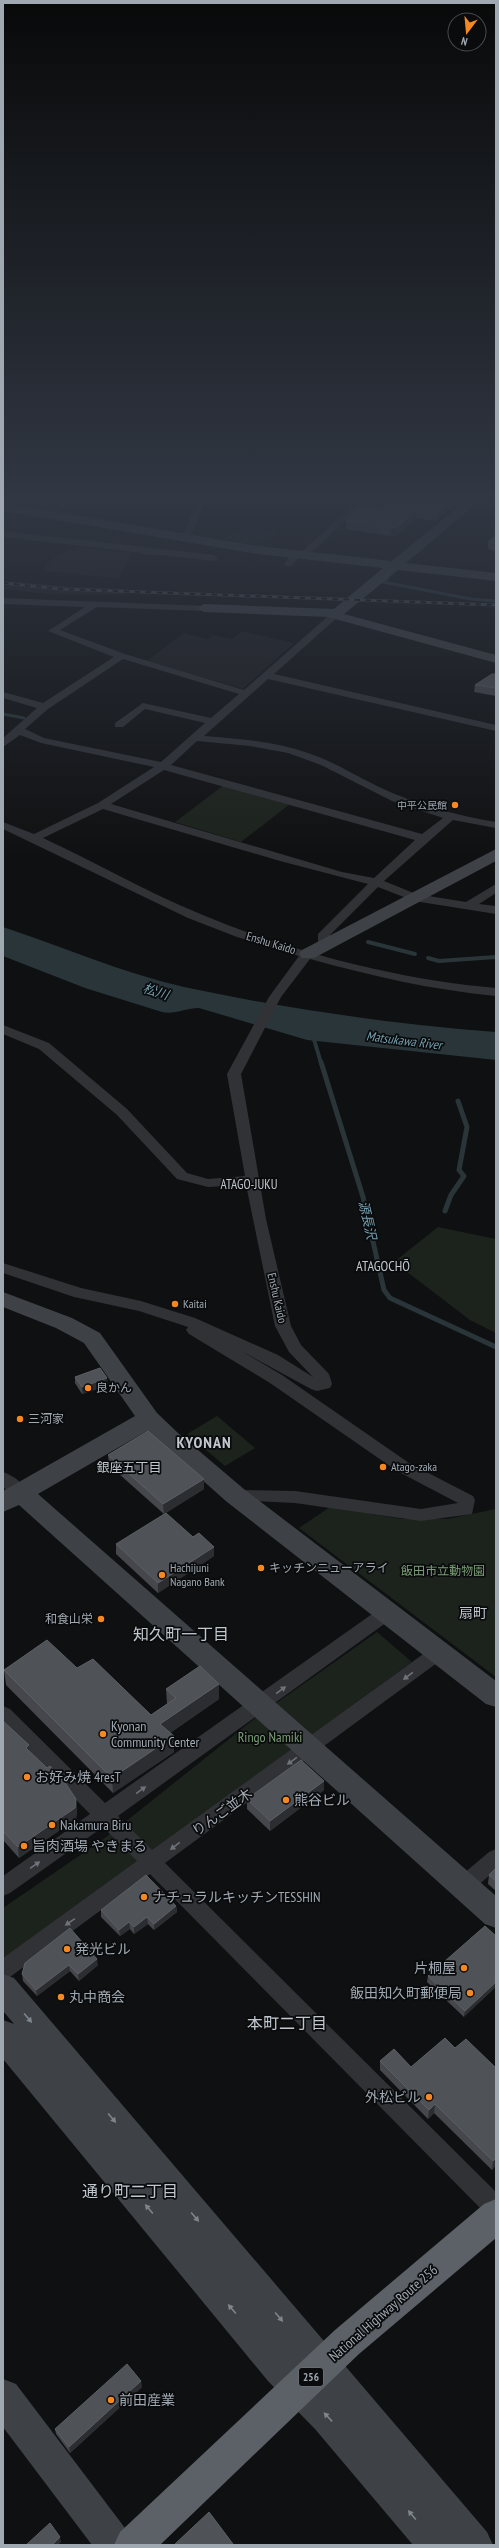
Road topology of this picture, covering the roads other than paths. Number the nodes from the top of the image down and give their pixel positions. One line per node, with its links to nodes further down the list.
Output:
1 (69, 621): 4 (street)
2 (329, 621): 6 (street)
3 (357, 621): 5 (street)
4 (122, 656): 7 (street); 9 (street)
5 (496, 659)
6 (265, 675): 7 (street); 12 (street)
7 (245, 693): 10 (street)
8 (3, 696): 9 (street)
9 (44, 707): 13 (street)
10 (213, 722): 11 (street); 14 (street)
11 (119, 725)
12 (496, 728)
13 (18, 730): 15 (street); 16 (street)
14 (194, 738): 16 (street); 18 (street)
15 (3, 744)
16 (163, 766): 17 (street); 22 (street)
17 (102, 805): 21 (street); 24 (street)
18 (449, 818): 20 (street); 22 (street)
19 (3, 825): 21 (street, Enshu Kaido)
20 (496, 825)
21 (34, 838): 30 (street, Enshu Kaido)
22 (422, 838): 24 (street)
23 (496, 854): 26 (street)
24 (378, 882): 26 (street); 29 (street)
25 (496, 888): 27 (street)
26 (414, 897): 27 (street); 29 (street)
27 (469, 905): 28 (street)
28 (496, 910)
29 (324, 947): 30 (street)
30 (308, 954): 31 (street); 33 (street, Enshu Kaido)
31 (496, 992)
32 (3, 1029): 33 (street)
33 (252, 1180): 36 (street, Enshu Kaido)
34 (3, 1268): 36 (street)
35 (3, 1300): 37 (street)
36 (190, 1322): 39 (street)
37 (149, 1419): 38 (street); 39 (street)
38 (9, 1491): 43 (street)
39 (236, 1496): 40 (street)
40 (388, 1612): 41 (street); 43 (street, one-way to 40)
41 (439, 1652): 42 (street); 45 (street, りんご並木, one-way to 45)
42 (496, 1696)
43 (260, 1704): 45 (street); 46 (street, one-way to 43)
44 (3, 1714): 46 (street)
45 (310, 1748): 48 (street, りんご並木, one-way to 48); 49 (street)
46 (104, 1817): 48 (street); 50 (street, one-way to 46)
47 (496, 1858): 49 (street)
48 (151, 1864): 52 (street, りんご並木, one-way to 52); 55 (street)
49 (463, 1886): 51 (street)
50 (3, 1887)
51 (496, 1915)
52 (3, 1970)
53 (3, 1988): 57 (street, one-way to 57)
54 (3, 2035): 57 (street, one-way to 54)
55 (496, 2208)
56 (496, 2216): 57 (highway, National Highway Route 256 / 256)
57 (311, 2378): 60 (highway, National Highway Route 256 / 256); 61 (street, one-way to 57); 62 (street)
58 (3, 2397): 59 (street)
59 (115, 2545)
60 (133, 2545)
61 (438, 2545)
62 (474, 2545)

